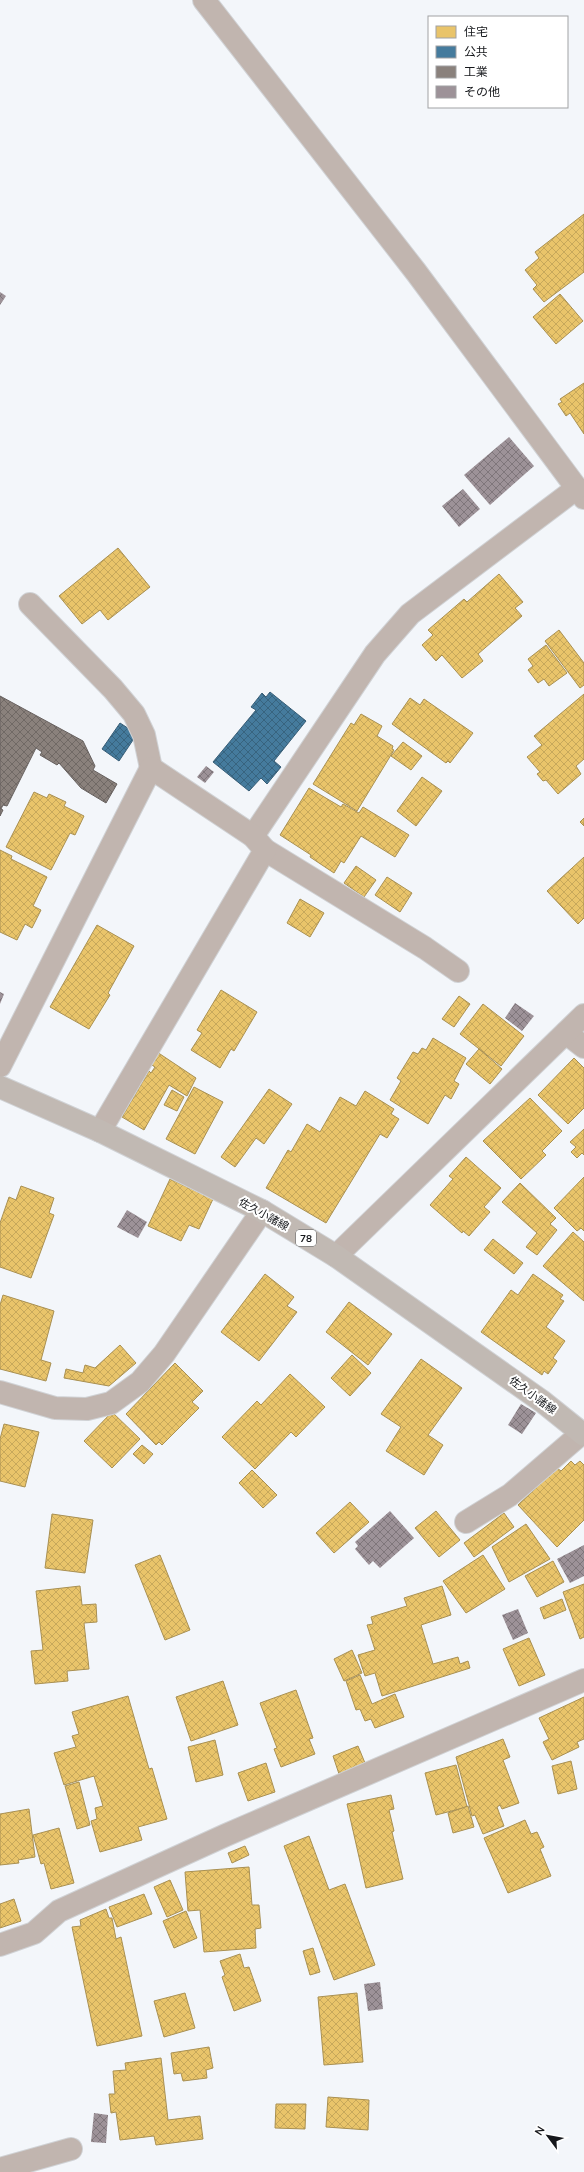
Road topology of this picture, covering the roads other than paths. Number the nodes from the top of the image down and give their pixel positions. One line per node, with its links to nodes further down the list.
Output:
1 (216, 4): 2 (street)
2 (580, 493): 5 (street)
3 (30, 604): 4 (street)
4 (151, 768): 5 (street); 10 (street)
5 (259, 843): 6 (street); 12 (street)
6 (458, 971)
7 (584, 1015): 8 (street)
8 (566, 1034): 9 (street); 14 (street)
9 (584, 1047)
10 (0, 1066)
11 (0, 1087): 12 (main road, 佐久小諸線 / 78)
12 (100, 1131): 13 (main road, 佐久小諸線 / 78)
13 (262, 1211): 14 (main road, 佐久小諸線 / 78); 15 (street)
14 (336, 1256): 16 (main road, 佐久小諸線 / 78)
15 (0, 1392)
16 (583, 1434): 17 (street)
17 (466, 1522)
18 (584, 1680): 19 (street)
19 (0, 1945)
20 (71, 2149): 21 (street)
21 (0, 2169)

